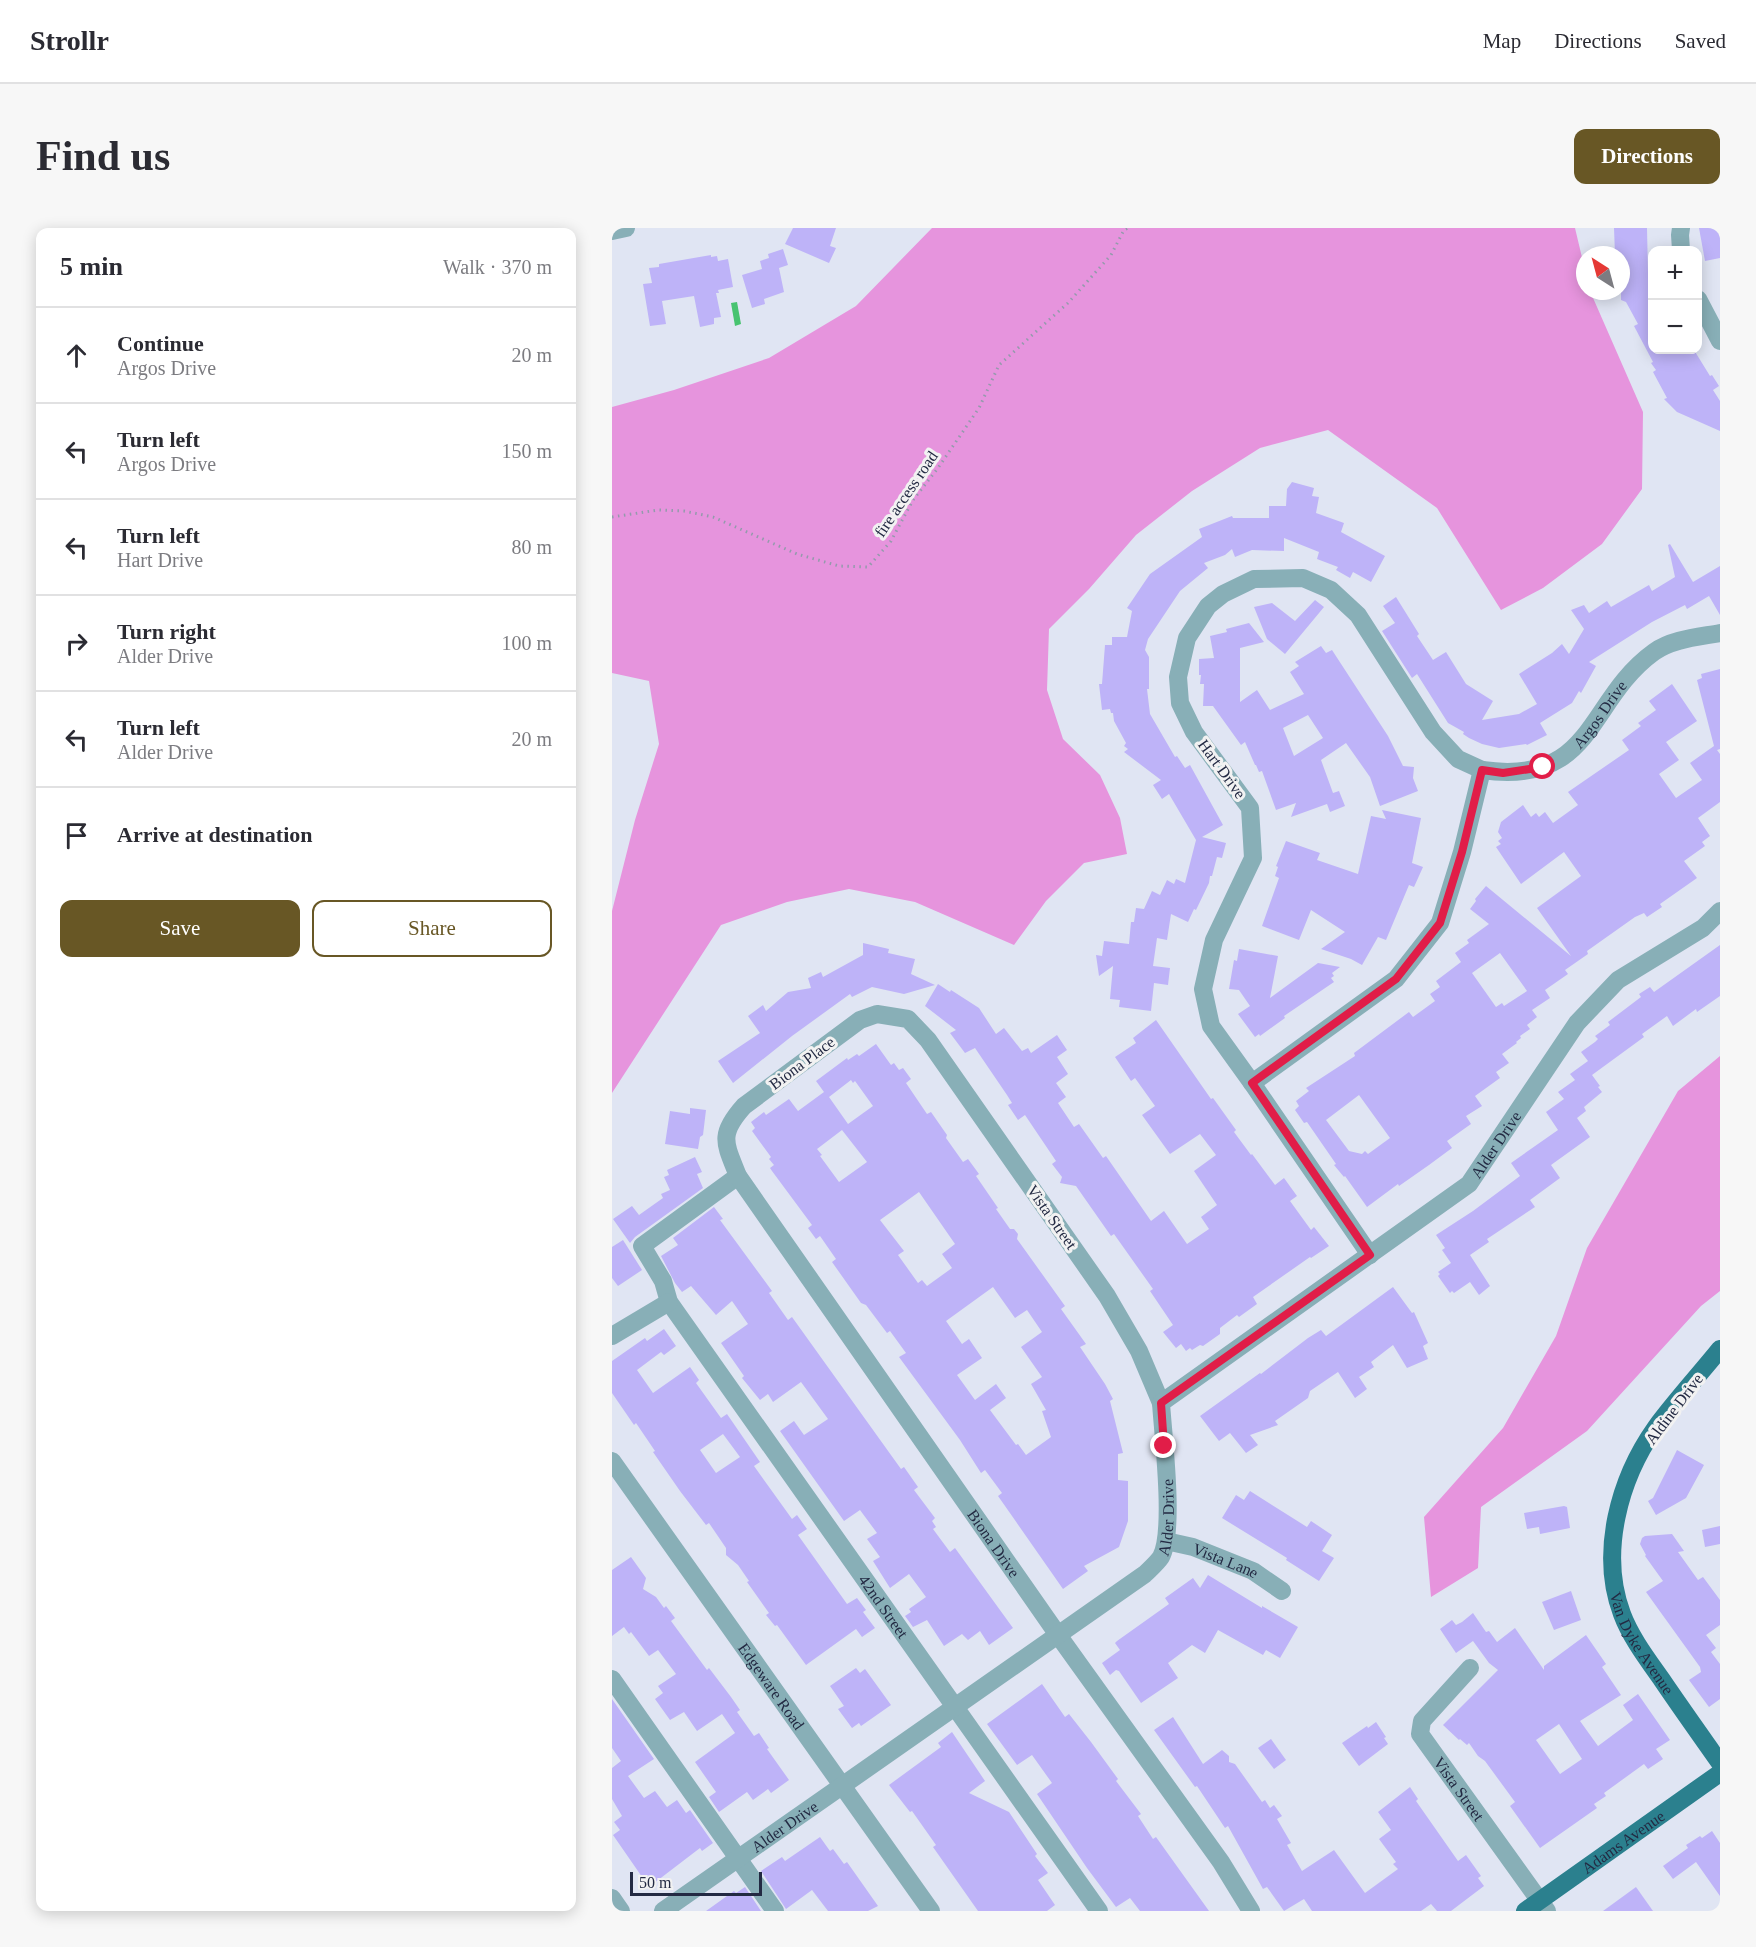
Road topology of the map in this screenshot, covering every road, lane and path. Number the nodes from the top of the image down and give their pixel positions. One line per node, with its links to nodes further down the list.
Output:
1 (626, 228): 4 (street)
2 (1128, 228): 8 (path, fire access road)
3 (1681, 228): 5 (street)
4 (612, 231)
5 (1681, 246)
6 (1699, 300): 7 (street)
7 (1720, 340)
8 (612, 517)
9 (1720, 633): 10 (street, Argos Drive)
10 (1482, 770): 13 (street); 13 (street, Hart Drive)
11 (1720, 911): 15 (street, Alder Drive)
12 (928, 1040): 14 (street, Biona Place); 19 (street, Vista Street)
13 (1252, 1083): 15 (street, Hart Drive)
14 (738, 1176): 16 (street, 42nd Street); 24 (street, Biona Drive)
15 (1370, 1255): 19 (street, Alder Drive)
16 (669, 1302): 17 (street); 27 (street, 42nd Street)
17 (612, 1336)
18 (1720, 1349): 21 (main road, Aldine Drive)
19 (1161, 1403): 22 (street, Alder Drive)
20 (612, 1461): 30 (street, Edgeware Road)
21 (1620, 1506): 28 (main road, Van Dyke Avenue)
22 (1166, 1541): 23 (street, Vista Lane); 24 (street, Alder Drive)
23 (1282, 1591)
24 (1058, 1635): 27 (street, Alder Drive); 39 (street, Biona Drive)
25 (1470, 1668): 33 (street, Vista Street)
26 (612, 1679): 31 (street)
27 (956, 1707): 30 (street, Alder Drive); 38 (street, 42nd Street)
28 (1720, 1763)
29 (1720, 1773): 33 (main road, Adams Avenue)
30 (842, 1786): 31 (street, Alder Drive); 37 (street, Edgeware Road)
31 (738, 1858): 35 (street, Alder Drive); 36 (street)
32 (612, 1898): 34 (street)
33 (1537, 1908)
34 (621, 1911)
35 (663, 1911)
36 (775, 1911)
37 (931, 1911)
38 (1099, 1911)
39 (1251, 1911)

